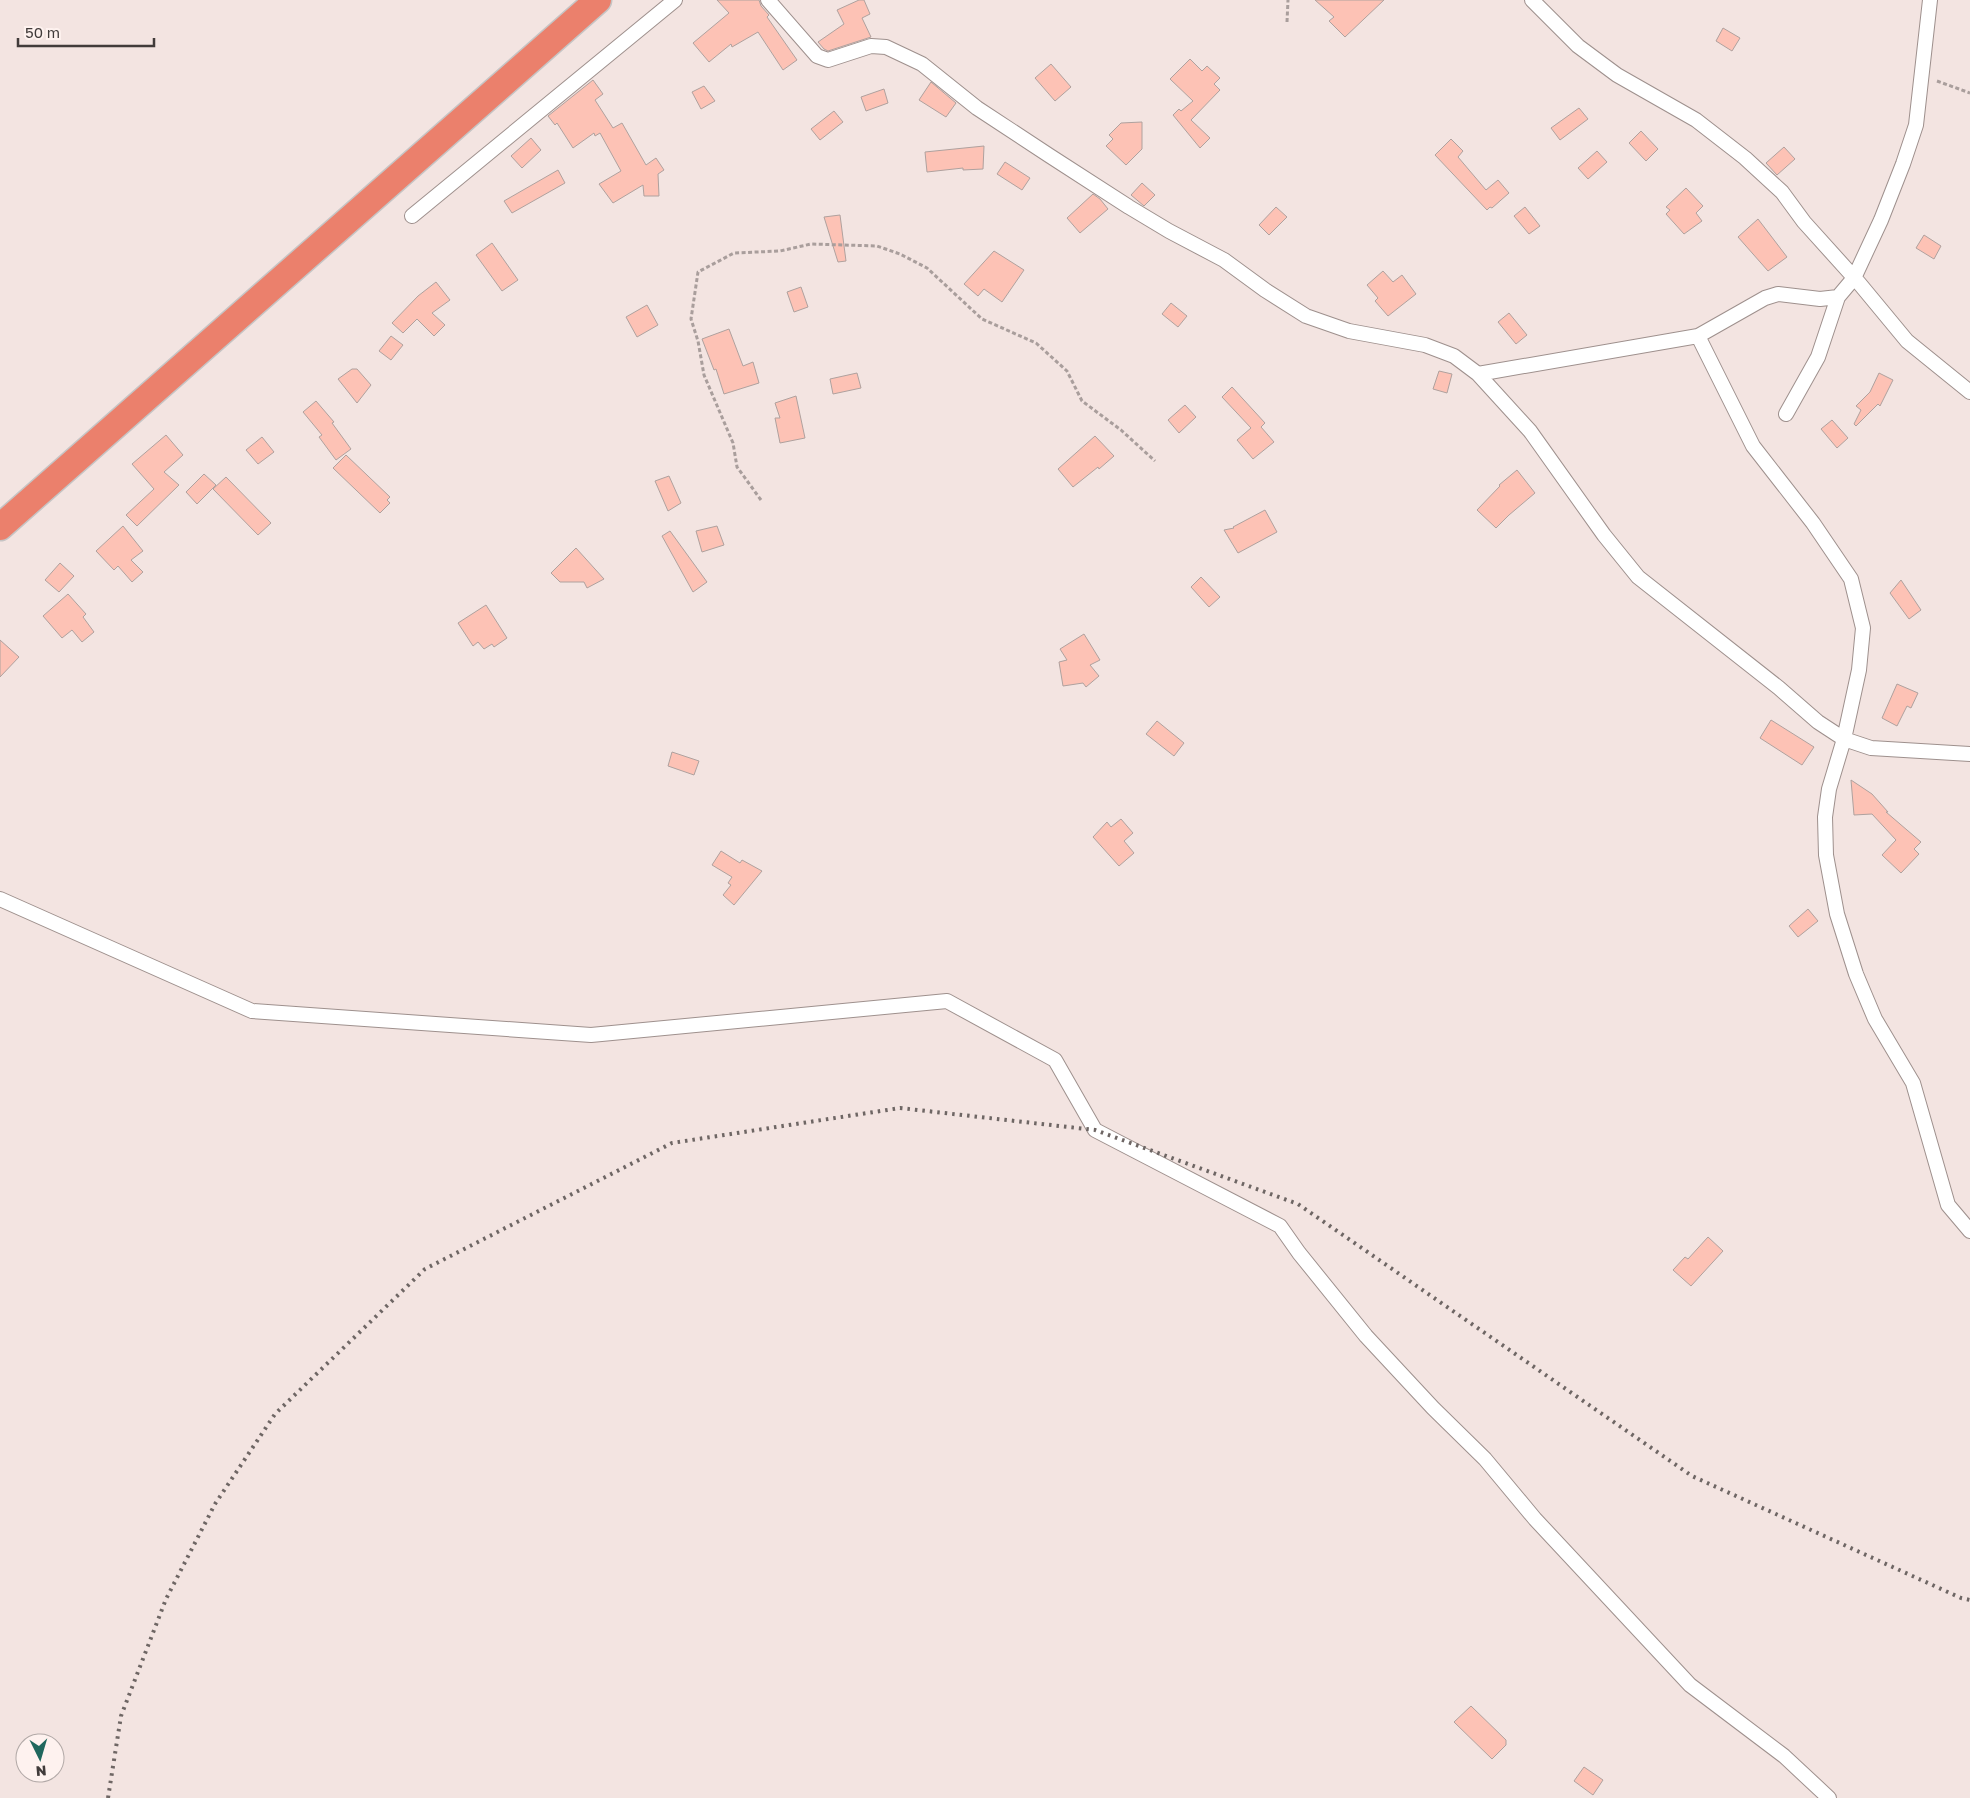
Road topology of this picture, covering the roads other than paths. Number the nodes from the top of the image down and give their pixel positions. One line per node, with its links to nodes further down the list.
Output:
1 (598, 0): 13 (highway)
2 (675, 0): 6 (street)
3 (768, 0): 10 (street)
4 (1532, 0): 7 (street)
5 (1930, 0): 7 (street)
6 (412, 216)
7 (1854, 278): 8 (street); 11 (street)
8 (1838, 297): 9 (street); 12 (street)
9 (1698, 336): 10 (street); 14 (street)
10 (1478, 374): 14 (street)
11 (1970, 392)
12 (1786, 414)
13 (0, 527)
14 (1844, 739): 15 (street); 17 (street)
15 (1970, 754)
16 (0, 900): 18 (street)
17 (1970, 1231)
18 (1829, 1798)

